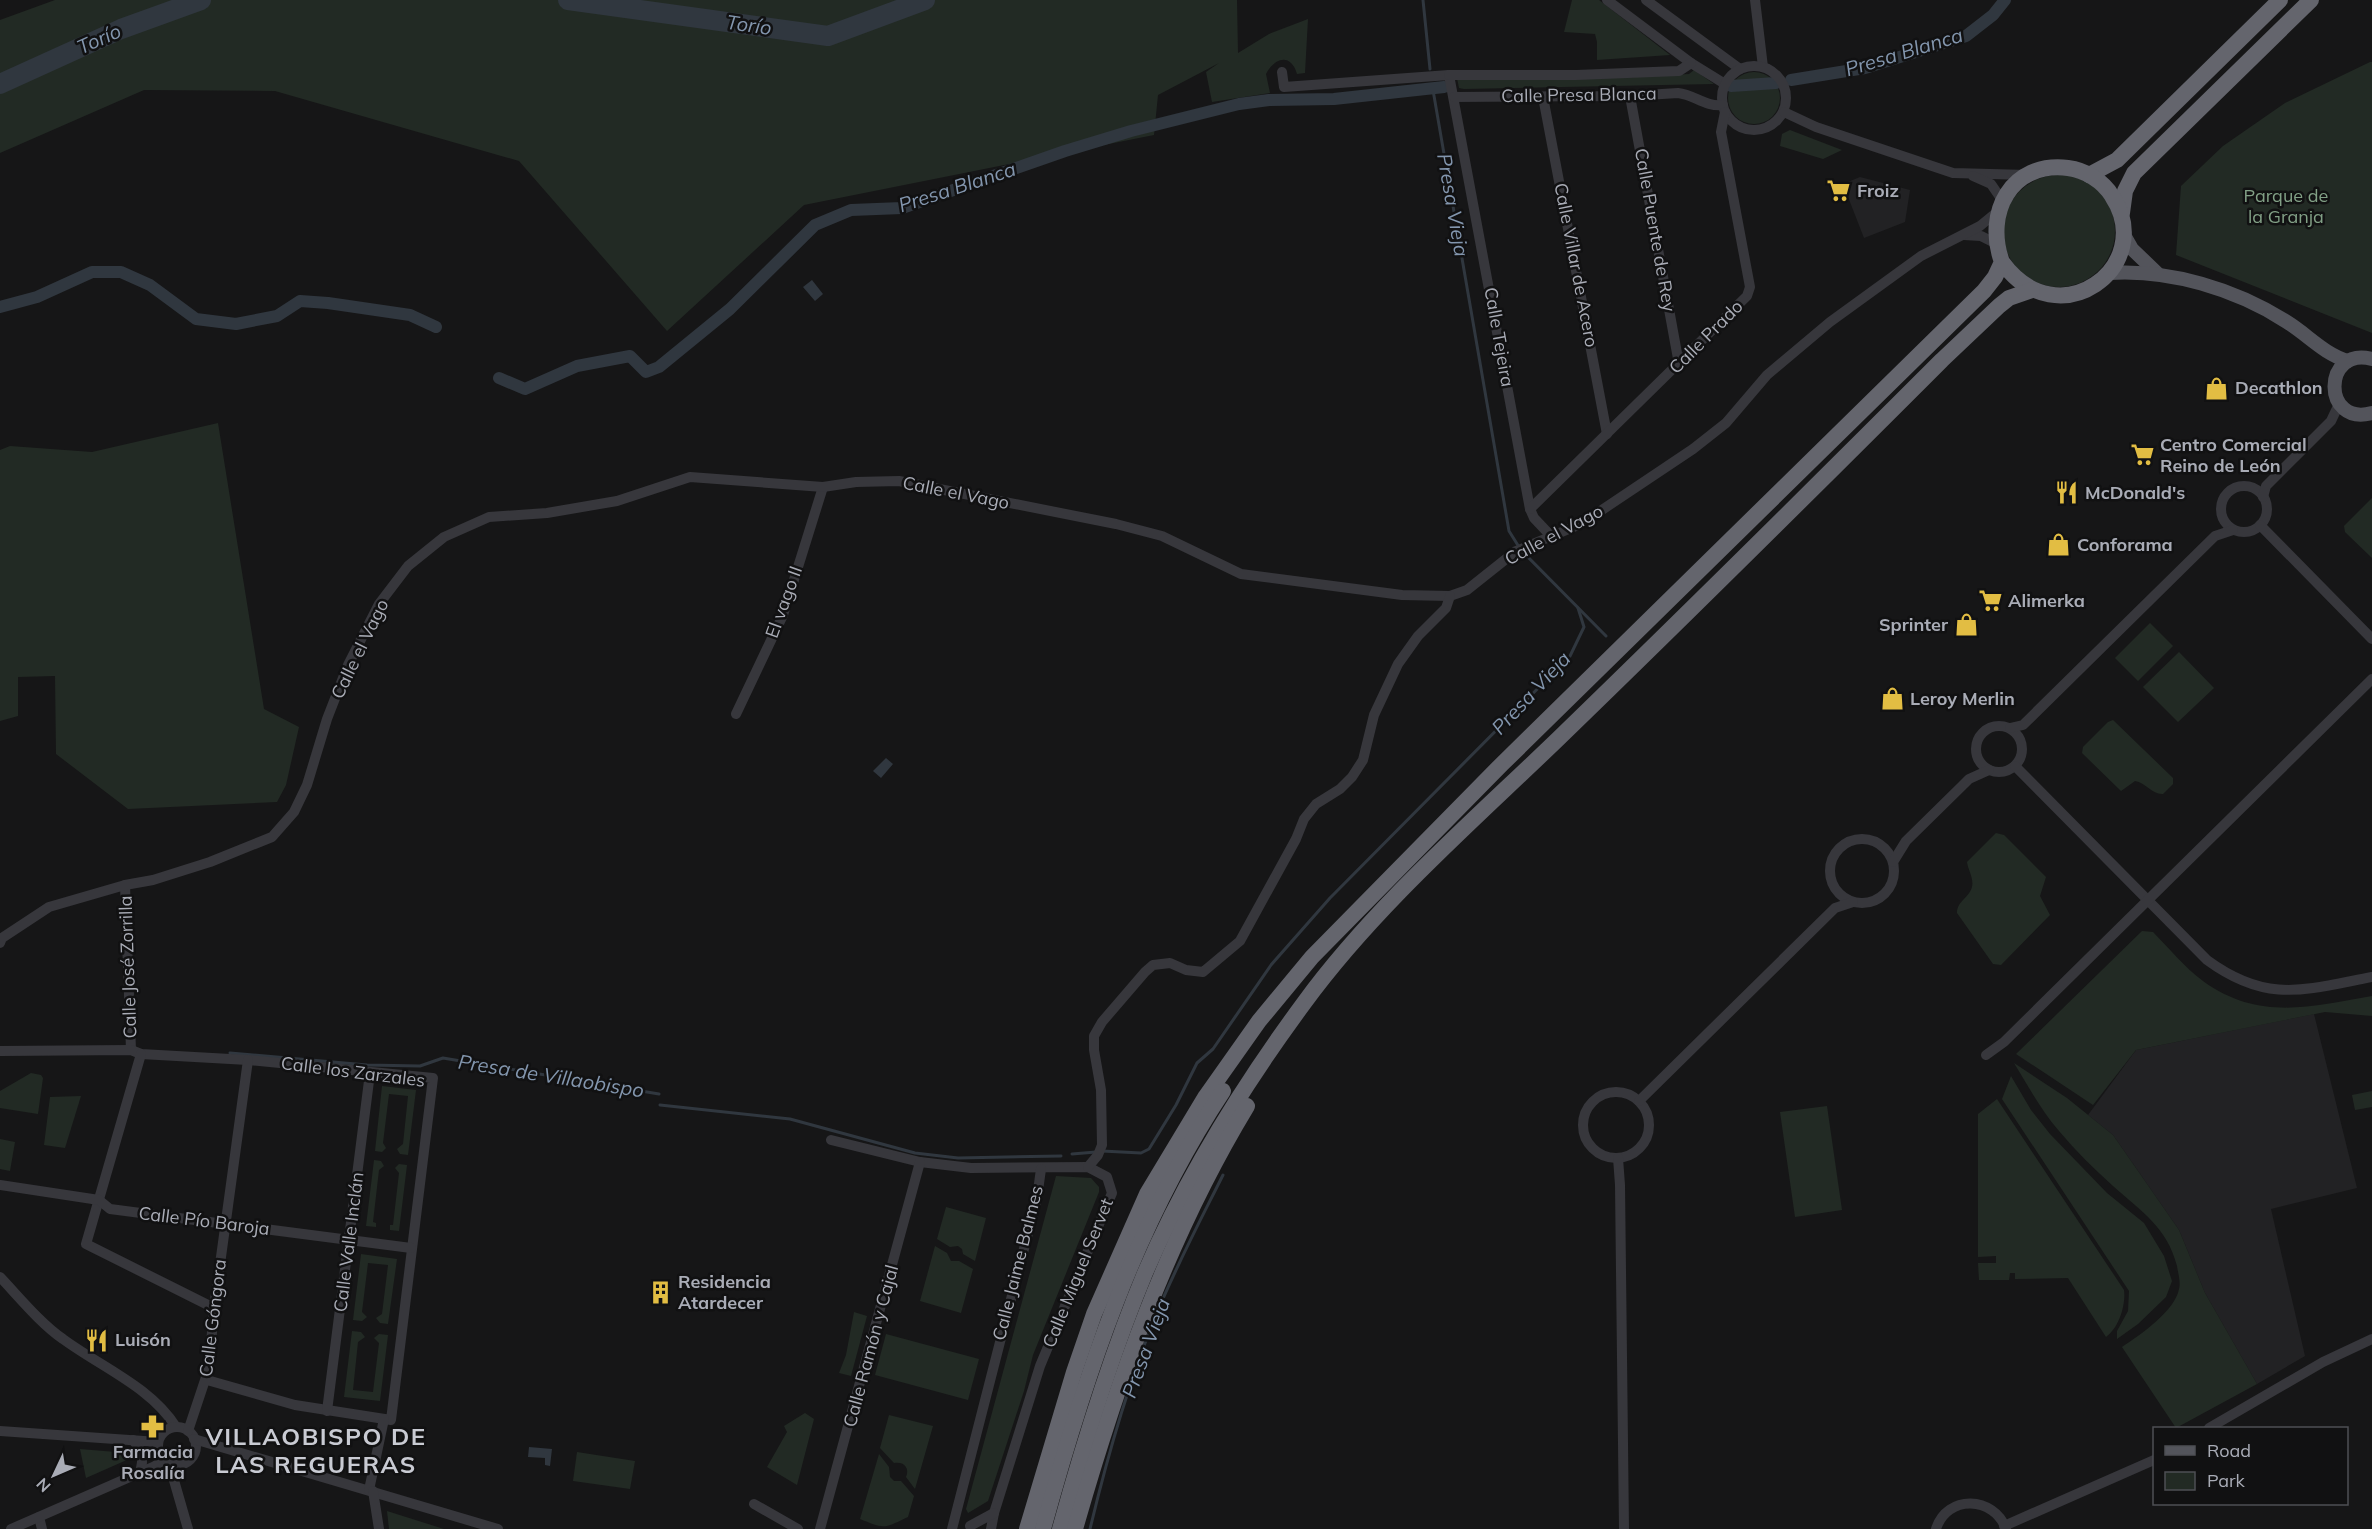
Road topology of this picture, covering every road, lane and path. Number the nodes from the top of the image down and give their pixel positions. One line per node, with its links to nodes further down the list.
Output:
1 (1608, 0): 6 (street)
2 (1646, 0): 8 (street)
3 (1755, 0): 7 (street)
4 (2280, 0): 19 (highway)
5 (2311, 0): 21 (highway)
6 (1691, 63): 10 (street, Calle Presa Blanca); 11 (street)
7 (1763, 67): 8 (street); 16 (street)
8 (1740, 69): 11 (street)
9 (1282, 72): 10 (street, Calle Presa Blanca)
10 (1449, 75): 12 (street)
11 (1725, 84): 15 (street)
12 (1454, 96): 14 (street, Calle Presa Blanca); 41 (street, Calle Tejeira)
13 (1630, 96): 14 (street, Calle Presa Blanca); 15 (street, Calle Presa Blanca); 32 (street, Calle Puente de Rey)
14 (1543, 97): 38 (street, Calle Villar de Acero)
15 (1724, 109): 16 (street); 32 (street, Calle Prado)
16 (1784, 112): 17 (street)
17 (1967, 174): 18 (street); 20 (street)
18 (2028, 174): 19 (highway); 20 (highway)
19 (2089, 175): 21 (highway)
20 (2000, 206): 23 (street, Calle el Vago); 24 (highway)
21 (2122, 215): 22 (highway)
22 (2124, 235): 26 (highway); 27 (main road)
23 (1958, 236): 24 (street); 45 (street, Calle el Vago)
24 (1995, 243): 25 (highway)
25 (2002, 262): 28 (highway); 67 (highway)
26 (2109, 273): 27 (main road); 28 (highway)
27 (2157, 273): 29 (main road)
28 (2032, 290): 62 (highway)
29 (2325, 351): 31 (main road); 33 (main road)
30 (2372, 359): 31 (main road)
31 (2348, 361): 33 (main road)
32 (1679, 364): 38 (street, Calle Prado)
33 (2336, 375): 34 (main road)
34 (2339, 404): 35 (main road); 37 (street)
35 (2350, 413): 36 (main road); 37 (street)
36 (2372, 413)
37 (2331, 421): 40 (street)
38 (1607, 434): 41 (street, Calle Prado)
39 (823, 486): 47 (street, Calle el Vago); 50 (street, El vago II); 61 (street, Calle el Vago)
40 (2262, 491): 42 (street); 43 (street)
41 (1530, 509): 45 (street, Calle Tejeira)
42 (2223, 519): 44 (street); 46 (street)
43 (2260, 525): 44 (street); 48 (street)
44 (2233, 530): 46 (street)
45 (1551, 536): 47 (street, Calle el Vago)
46 (2216, 536): 51 (street)
47 (1450, 596): 79 (street)
48 (2372, 639)
49 (2372, 679): 64 (street)
50 (736, 714)
51 (2023, 725): 52 (street); 53 (street)
52 (2010, 728): 53 (street); 54 (street)
53 (2020, 738): 55 (street)
54 (1978, 760): 56 (street); 57 (street)
55 (2015, 766): 56 (street); 64 (street)
56 (1989, 770): 57 (street)
57 (1970, 779): 58 (street)
58 (1906, 841): 59 (street); 60 (street)
59 (1882, 845): 60 (street); 63 (street)
60 (1893, 862): 65 (street)
61 (125, 885): 68 (street, Calle el Vago); 71 (street, Calle José Zorrilla)
62 (1404, 889): 119 (highway); 120 (highway)
63 (1838, 891): 65 (street); 66 (street)
64 (2147, 899): 69 (street); 72 (street)
65 (1853, 902): 66 (street)
66 (1835, 908): 75 (street)
67 (1341, 930): 117 (highway); 118 (highway)
68 (0, 943)
69 (2372, 977)
70 (0, 1051): 71 (street, Calle los Zarzales)
71 (136, 1052): 73 (street, Calle los Zarzales); 82 (street, Calle José Zorrilla)
72 (1986, 1055)
73 (248, 1060): 74 (street, Calle los Zarzales); 83 (street, Calle Góngora)
74 (370, 1073): 84 (street, Calle Valle Inclán); 85 (street, Calle los Zarzales)
75 (1638, 1101): 77 (street); 77 (street)
76 (831, 1140): 78 (street, Calle Jaime Balmes)
77 (1618, 1158): 121 (street)
78 (920, 1162): 80 (street, Calle Jaime Balmes); 113 (street, Calle Ramón y Cajal)
79 (1088, 1167): 80 (street); 103 (street, Calle Miguel Servet)
80 (1041, 1169): 114 (street, Calle Jaime Balmes)
81 (0, 1185): 82 (street, Calle Pío Baroja)
82 (99, 1200): 83 (street, Calle Pío Baroja); 87 (street, Calle José Zorrilla)
83 (226, 1223): 84 (street, Calle Pío Baroja); 87 (street, Calle Góngora)
84 (349, 1240): 85 (street, Calle Pío Baroja); 90 (street, Calle Valle Inclán)
85 (411, 1248): 91 (street, Calle los Zarzales)
86 (0, 1277): 92 (street)
87 (214, 1308): 89 (street, Calle Góngora)
88 (2372, 1339): 93 (street)
89 (207, 1380): 90 (street); 95 (street, Calle Góngora)
90 (327, 1411): 91 (street)
91 (384, 1419): 101 (street)
92 (176, 1427): 95 (street); 97 (street)
93 (2211, 1427)
94 (0, 1431): 96 (street)
95 (191, 1435): 99 (street); 101 (street)
96 (133, 1440): 97 (street); 100 (street)
97 (158, 1442): 99 (street)
98 (2153, 1460): 105 (street)
99 (166, 1461): 100 (street); 109 (street)
100 (140, 1472): 104 (street)
101 (371, 1491): 110 (street); 111 (street)
102 (754, 1504): 112 (street)
103 (994, 1513): 106 (street); 116 (street, Calle Miguel Servet)
104 (39, 1517): 107 (street); 108 (street)
105 (2005, 1527): 122 (street)
106 (967, 1528): 115 (street)
107 (11, 1529)
108 (42, 1529)
109 (188, 1529)
110 (379, 1529)
111 (498, 1529)
112 (798, 1529)
113 (820, 1529)
114 (952, 1529)
115 (983, 1529)
116 (991, 1529)
117 (1027, 1529)
118 (1043, 1529)
119 (1060, 1529)
120 (1075, 1529)
121 (1624, 1529)
122 (1936, 1529)

